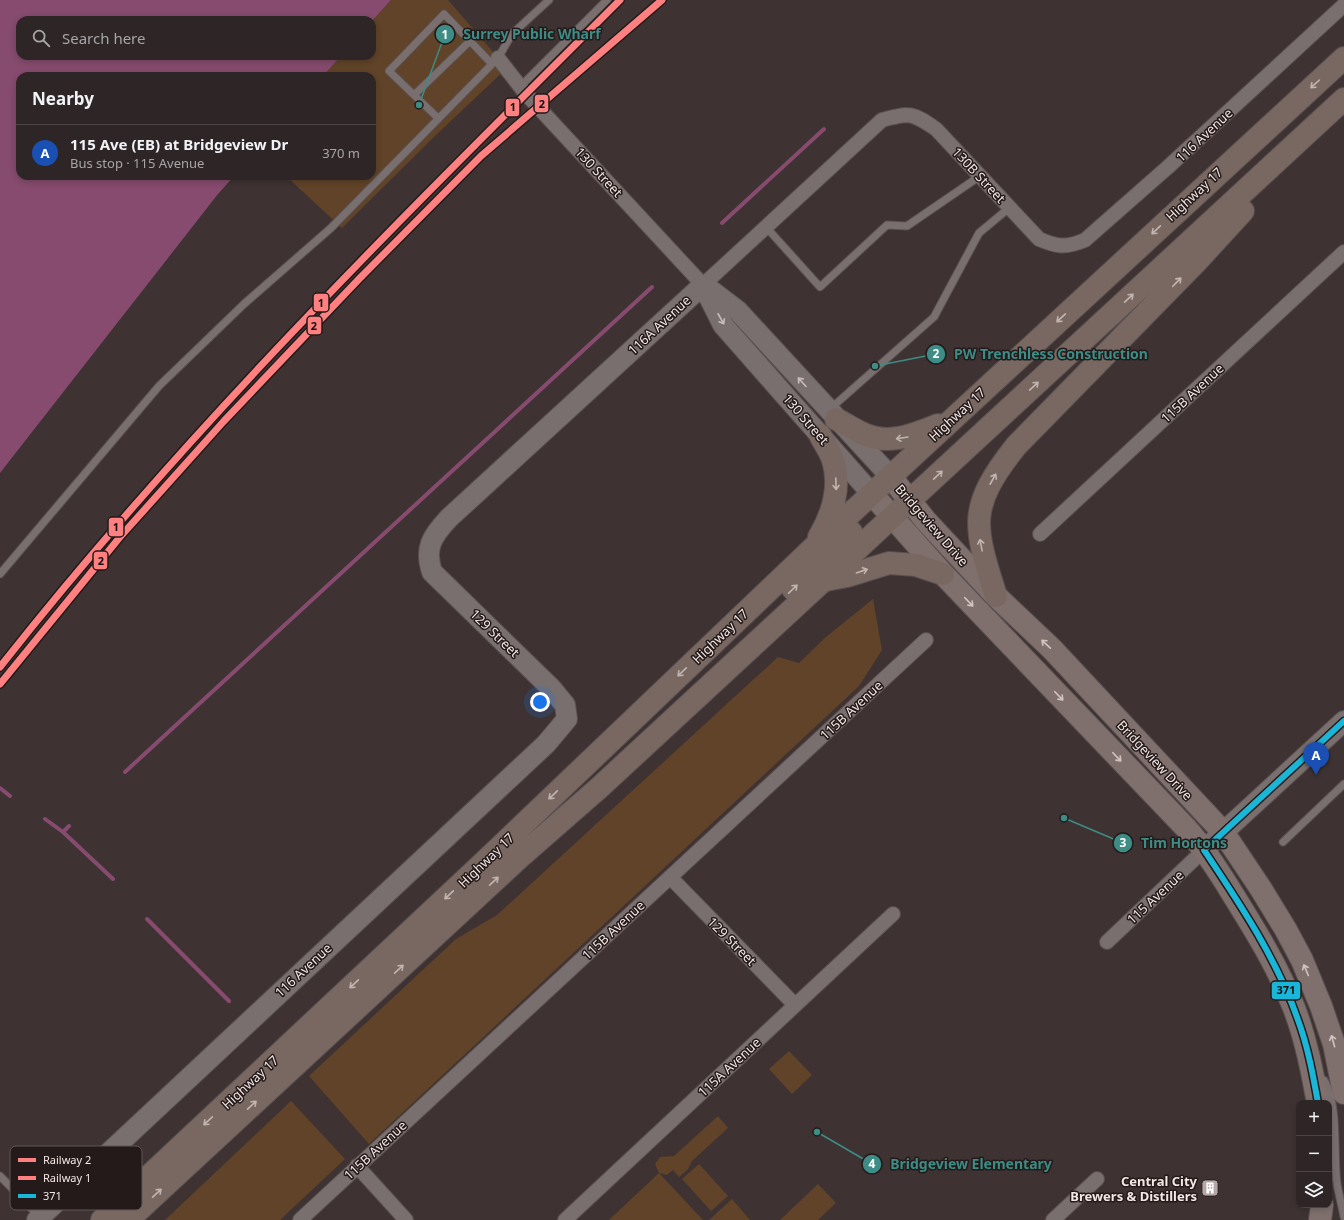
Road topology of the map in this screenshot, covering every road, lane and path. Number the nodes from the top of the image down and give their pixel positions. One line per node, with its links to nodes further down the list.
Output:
1 (548, 0): 6 (lane)
2 (607, 0): 7 (lane)
3 (1344, 5): 15 (street, 116 Avenue)
4 (470, 41): 6 (lane); 8 (lane); 8 (lane)
5 (1344, 58): 19 (highway, Highway 17, one-way to 19)
6 (495, 61): 7 (street, 130 Street); 11 (lane)
7 (520, 87): 17 (street, 130 Street)
8 (414, 96): 11 (lane)
9 (1341, 103): 22 (highway, Highway 17, one-way to 9); 30 (highway, one-way to 9)
10 (899, 115): 12 (street, 130B Street); 14 (street, 116A Avenue)
11 (438, 118): 27 (lane)
12 (980, 176): 13 (street, 130B Street); 14 (lane)
13 (1009, 208): 15 (street, 130B Street); 18 (lane)
14 (766, 227): 17 (street, 116A Avenue)
15 (1054, 246)
16 (1344, 252): 24 (street, 115B Avenue)
17 (703, 285): 18 (street, 130 Street, one-way to 17); 20 (street, 130 Street, one-way to 20); 25 (street, 116A Avenue)
18 (832, 415): 19 (highway, one-way to 18); 21 (street, 130 Street)
19 (952, 419): 21 (highway, Highway 17)
20 (820, 435): 23 (street, 130 Street); 26 (highway, one-way to 26)
21 (890, 476): 22 (main road, Bridgeview Drive); 23 (highway, Highway 17)
22 (910, 501): 23 (highway, Highway 17); 30 (main road, Bridgeview Drive)
23 (881, 504): 26 (highway, Highway 17); 28 (main road, Bridgeview Drive); 29 (highway, Highway 17); 35 (highway, one-way to 23)
24 (1040, 534)
25 (429, 547): 32 (street, 129 Street)
26 (812, 549): 50 (highway, Highway 17, one-way to 50)
27 (0, 574)
28 (942, 574): 29 (highway, one-way to 28); 38 (main road, Bridgeview Drive, one-way to 38)
29 (825, 580): 35 (highway, Highway 17)
30 (996, 596): 36 (main road, Bridgeview Drive, one-way to 30)
31 (926, 640): 39 (street, 115B Avenue)
32 (568, 719): 46 (street, 116 Avenue)
33 (1344, 721): 36 (street, 115 Avenue)
34 (1344, 784): 37 (lane)
35 (600, 787): 52 (highway, Highway 17, one-way to 35)
36 (1222, 832): 38 (street, 115 Avenue); 44 (main road, Bridgeview Drive, one-way to 36)
37 (1283, 842)
38 (1204, 850): 41 (street, 115 Avenue); 43 (main road, Bridgeview Drive)
39 (670, 878): 42 (street, 129 Street); 47 (street, 115B Avenue)
40 (893, 914): 42 (street, 115A Avenue)
41 (1107, 942)
42 (795, 1005): 65 (street, 115A Avenue)
43 (1313, 1077): 45 (main road, Bridgeview Drive); 59 (lane)
44 (1344, 1093)
45 (1317, 1100)
46 (117, 1146)
47 (357, 1166): 63 (street, 115B Avenue); 64 (street)
48 (0, 1176): 51 (lane)
49 (1097, 1179): 66 (street)
50 (142, 1183)
51 (10, 1187)
52 (142, 1207)
53 (1322, 1208): 67 (main road)
54 (1325, 1208): 68 (lane)
55 (31, 1210): 60 (lane)
56 (49, 1210): 60 (street, 116 Avenue)
57 (113, 1210): 61 (highway, Highway 17, one-way to 61)
58 (139, 1210): 62 (highway, Highway 17, one-way to 58)
59 (1344, 1217)
60 (39, 1219)
61 (102, 1220)
62 (128, 1220)
63 (300, 1220)
64 (406, 1220)
65 (565, 1220)
66 (1053, 1220)
67 (1320, 1220)
68 (1327, 1220)

